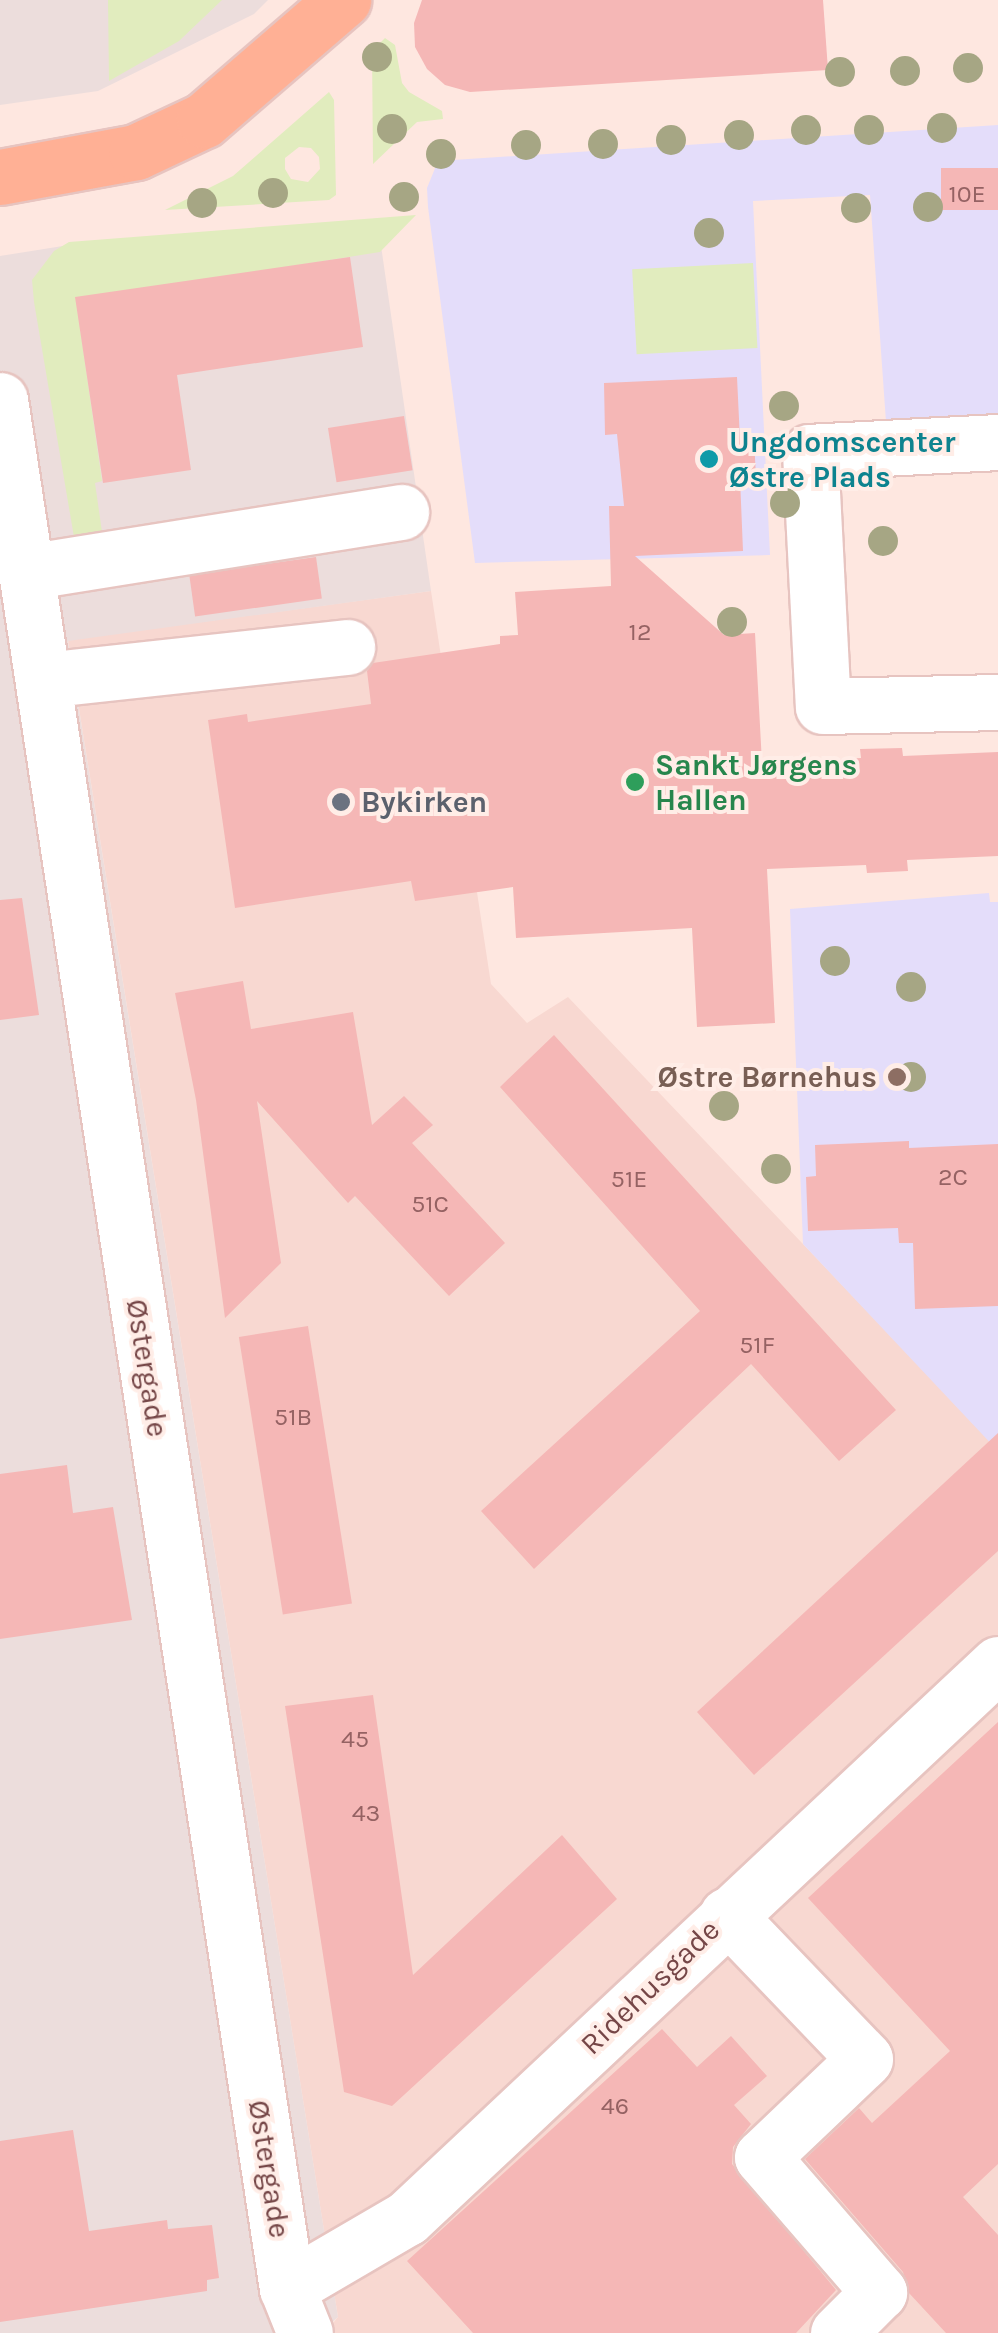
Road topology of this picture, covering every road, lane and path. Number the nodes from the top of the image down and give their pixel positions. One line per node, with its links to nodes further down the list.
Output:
1 (343, 0): 2 (main road)
2 (0, 177)
3 (0, 400): 6 (street, Østergade)
4 (998, 442): 9 (street)
5 (402, 512): 6 (street)
6 (26, 572): 8 (street, Østergade)
7 (347, 647): 8 (street)
8 (43, 680): 12 (street, Østergade)
9 (998, 702)
10 (998, 1664): 11 (street, Ridehusgade)
11 (726, 1915): 12 (street, Ridehusgade); 13 (street)
12 (296, 2310)
13 (838, 2333)

